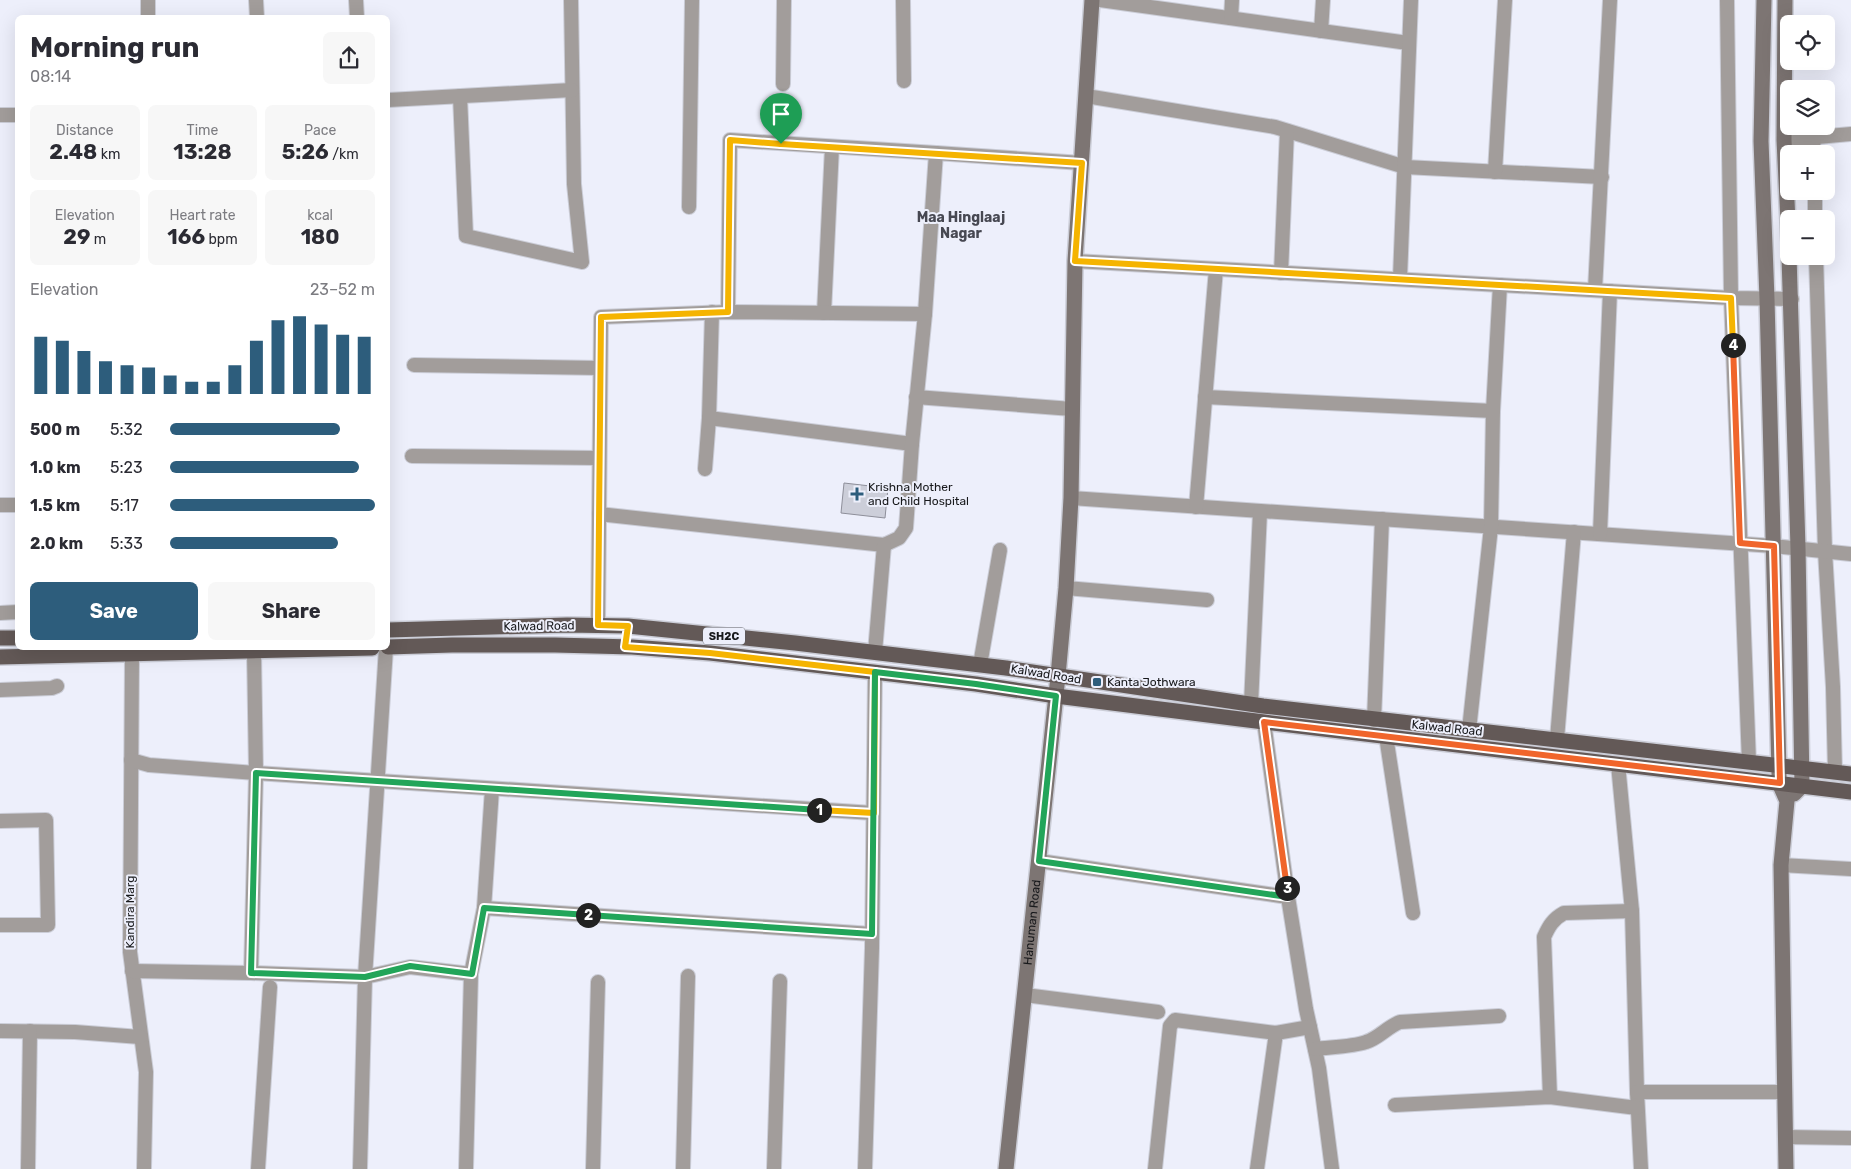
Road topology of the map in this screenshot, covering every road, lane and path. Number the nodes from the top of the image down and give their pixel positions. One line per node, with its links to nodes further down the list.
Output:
1 (148, 0): 18 (street)
2 (256, 0): 19 (street)
3 (356, 0): 20 (street)
4 (570, 0): 26 (street)
5 (692, 0): 43 (street)
6 (784, 0): 25 (street)
7 (903, 0): 24 (street)
8 (1092, 0): 28 (street, Hanuman Road)
9 (1100, 0): 21 (street)
10 (1232, 0): 21 (street)
11 (1323, 0): 22 (street)
12 (1411, 0): 23 (street)
13 (1505, 0): 41 (street)
14 (1610, 0): 42 (street)
15 (1727, 0): 54 (street)
16 (1764, 0): 55 (street)
17 (1784, 0): 35 (street)
18 (148, 15)
19 (257, 15)
20 (357, 15)
21 (1232, 18): 22 (street)
22 (1321, 31): 23 (street)
23 (1408, 43): 40 (street)
24 (904, 81)
25 (783, 84)
26 (572, 90): 27 (street); 27 (street)
27 (460, 96): 29 (street)
28 (1086, 96): 32 (street); 39 (street, Hanuman Road)
29 (390, 100)
30 (0, 115): 31 (street)
31 (15, 115)
32 (1287, 131): 40 (street); 49 (street)
33 (1851, 134): 34 (street)
34 (1813, 137): 35 (street); 36 (street)
35 (1784, 140): 44 (street)
36 (1813, 145)
37 (832, 148): 38 (street); 58 (street); 59 (street)
38 (936, 152): 39 (street); 60 (street)
39 (1082, 163): 45 (street, Hanuman Road)
40 (1405, 167): 41 (street); 50 (street)
41 (1495, 172): 42 (street)
42 (1602, 177): 52 (street)
43 (689, 207)
44 (1787, 210)
45 (1075, 261): 48 (street); 65 (street, Hanuman Road)
46 (1790, 265): 56 (street)
47 (1816, 265): 87 (street)
48 (1216, 269): 49 (street); 64 (street)
49 (1281, 273): 50 (street)
50 (1400, 278): 51 (street)
51 (1500, 285): 52 (street); 66 (street)
52 (1595, 290): 53 (street)
53 (1610, 291): 54 (street); 81 (street)
54 (1731, 298): 55 (street); 82 (street)
55 (1768, 299): 56 (street); 84 (street)
56 (1792, 299): 85 (street)
57 (712, 312): 58 (street); 62 (street); 67 (street)
58 (728, 312): 59 (street)
59 (824, 313): 60 (street)
60 (925, 314): 63 (street)
61 (414, 365): 62 (street)
62 (600, 368): 70 (street)
63 (916, 397): 65 (street); 68 (street)
64 (1205, 397): 66 (street); 75 (street)
65 (1072, 410): 72 (street, Hanuman Road)
66 (1493, 411): 79 (street)
67 (709, 418): 68 (street); 71 (street)
68 (912, 444): 83 (street)
69 (412, 456): 70 (street)
70 (599, 458): 77 (street)
71 (705, 469)
72 (1071, 498): 75 (street); 89 (street, Hanuman Road)
73 (0, 505): 74 (street)
74 (15, 505)
75 (1196, 507): 76 (street)
76 (1260, 512): 78 (street); 112 (street)
77 (599, 514): 83 (street); 93 (street)
78 (1382, 520): 79 (street); 113 (street)
79 (1491, 527): 80 (street); 115 (street)
80 (1574, 532): 81 (street); 117 (street)
81 (1600, 534): 82 (street)
82 (1740, 543): 84 (street); 119 (street)
83 (884, 546): 104 (street)
84 (1774, 546): 85 (street); 121 (street)
85 (1798, 548): 87 (street); 122 (street)
86 (1000, 550): 106 (street)
87 (1825, 552): 88 (street); 123 (street)
88 (1851, 554)
89 (1066, 588): 90 (street); 108 (street, Hanuman Road)
90 (1207, 600)
91 (15, 612): 92 (street)
92 (0, 613)
93 (598, 625): 94 (main road, Kalwad Road / SH2C); 95 (main road, Kalwad Road / SH2C)
94 (628, 626): 99 (main road); 104 (main road, Kalwad Road / SH2C)
95 (390, 630)
96 (0, 638): 97 (main road)
97 (15, 638)
98 (390, 647): 99 (main road, Kalwad Road / SH2C)
99 (625, 647): 107 (main road, Kalwad Road / SH2C)
100 (293, 650): 102 (main road)
101 (387, 650): 126 (street)
102 (254, 651): 103 (main road); 124 (street)
103 (126, 652): 105 (main road); 118 (street, Kandira Marg)
104 (875, 652): 106 (main road, Kalwad Road / SH2C)
105 (0, 657)
106 (980, 665): 108 (main road, Kalwad Road / SH2C)
107 (875, 672): 111 (main road, Kalwad Road / SH2C); 132 (street)
108 (1058, 676): 111 (street, Hanuman Road); 112 (main road, Kalwad Road / SH2C)
109 (57, 686): 110 (street)
110 (0, 690)
111 (1056, 696): 114 (main road, Kalwad Road / SH2C); 134 (street, Hanuman Road)
112 (1251, 704): 113 (main road, Kalwad Road / SH2C)
113 (1374, 720): 115 (main road, Kalwad Road / SH2C)
114 (1264, 722): 116 (main road, Kalwad Road / SH2C); 137 (street)
115 (1469, 730): 117 (main road, Kalwad Road / SH2C)
116 (1386, 736): 120 (main road, Kalwad Road / SH2C); 140 (street)
117 (1557, 739): 119 (main road, Kalwad Road / SH2C)
118 (131, 760): 124 (street); 143 (street, Kandira Marg)
119 (1749, 762): 121 (main road, Kalwad Road / SH2C)
120 (1618, 764): 127 (main road, Kalwad Road / SH2C); 139 (street)
121 (1779, 766): 122 (main road, Kalwad Road / SH2C); 127 (street)
122 (1801, 768): 123 (main road, Kalwad Road / SH2C); 128 (street)
123 (1835, 772): 125 (main road, Kalwad Road / SH2C)
124 (256, 773): 126 (street); 144 (street)
125 (1851, 774)
126 (378, 780): 129 (street); 147 (street)
127 (1780, 783): 128 (main road, Kalwad Road / SH2C); 131 (street)
128 (1802, 786): 130 (main road, Kalwad Road / SH2C); 131 (street)
129 (492, 789): 132 (street); 138 (street)
130 (1851, 792)
131 (1787, 801): 135 (street)
132 (874, 813): 142 (street)
133 (0, 821): 141 (street)
134 (1039, 861): 137 (street); 151 (street, Hanuman Road)
135 (1781, 866): 136 (street); 161 (street)
136 (1851, 869)
137 (1288, 897): 154 (street)
138 (484, 908): 142 (street); 145 (street)
139 (1632, 911): 160 (street); 162 (street)
140 (1413, 913)
141 (0, 925)
142 (872, 934): 175 (street)
143 (132, 971): 144 (street); 158 (street, Kandira Marg)
144 (251, 973): 147 (street)
145 (472, 974): 147 (street); 171 (street)
146 (688, 976): 173 (street)
147 (365, 977): 170 (street)
148 (780, 981): 174 (street)
149 (598, 982): 172 (street)
150 (270, 987): 169 (street)
151 (1024, 995): 152 (street); 176 (street, Hanuman Road)
152 (1158, 1012)
153 (1498, 1016): 159 (street)
154 (1310, 1027): 157 (street); 159 (street)
155 (0, 1031): 156 (street)
156 (30, 1032): 158 (street); 167 (street)
157 (1276, 1033): 177 (street); 178 (street)
158 (140, 1037): 168 (street, Kandira Marg)
159 (1314, 1048): 179 (street)
160 (1637, 1092): 161 (street); 164 (street)
161 (1784, 1092): 165 (street)
162 (1550, 1097): 163 (street); 164 (street)
163 (1395, 1105)
164 (1637, 1108): 180 (street)
165 (1785, 1137): 166 (street); 181 (street)
166 (1851, 1138)
167 (28, 1169)
168 (144, 1169)
169 (258, 1169)
170 (360, 1169)
171 (466, 1169)
172 (593, 1169)
173 (683, 1169)
174 (774, 1169)
175 (865, 1169)
176 (1006, 1169)
177 (1155, 1169)
178 (1257, 1169)
179 (1332, 1169)
180 (1641, 1169)
181 (1786, 1169)

